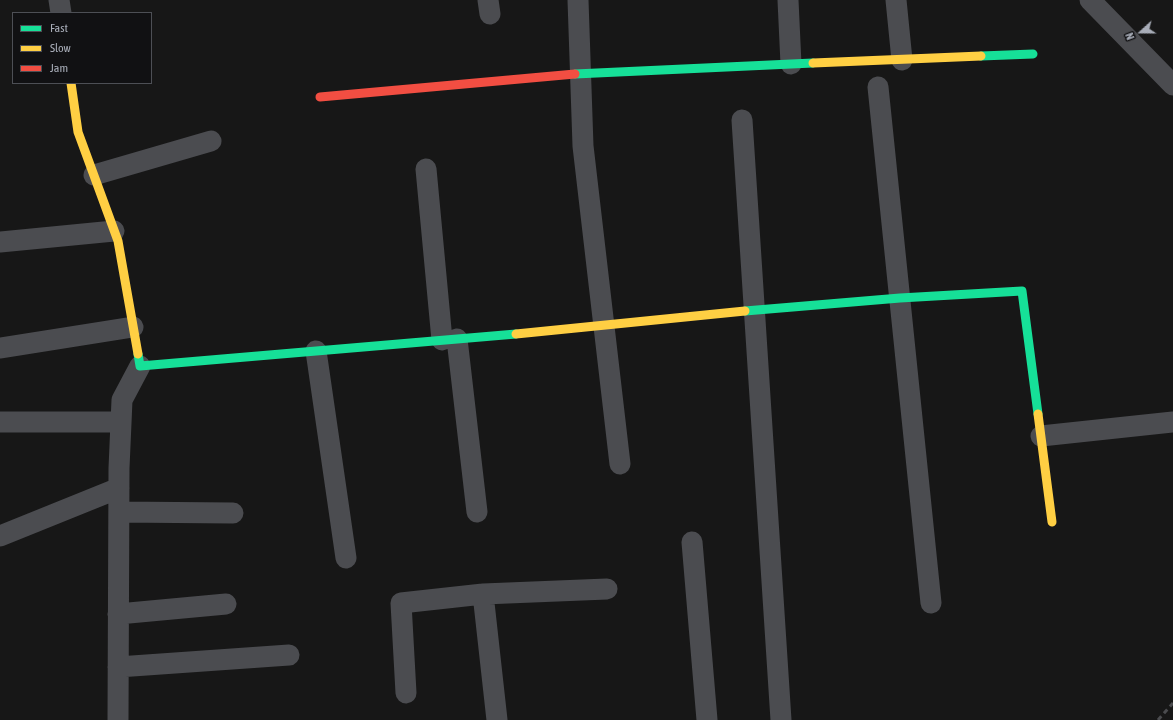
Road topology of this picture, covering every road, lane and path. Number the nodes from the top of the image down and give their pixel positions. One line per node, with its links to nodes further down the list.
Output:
1 (59, 0): 6 (street)
2 (578, 0): 10 (street)
3 (788, 0): 9 (street)
4 (896, 0): 8 (street)
5 (1090, 0): 12 (street)
6 (61, 12)
7 (1033, 54): 8 (street)
8 (902, 60): 9 (street)
9 (791, 64): 10 (street)
10 (580, 73): 14 (street); 23 (street)
11 (71, 84): 18 (street)
12 (1173, 85)
13 (878, 87): 21 (street)
14 (320, 97)
15 (742, 120): 22 (street)
16 (211, 141): 18 (street)
17 (426, 169): 25 (street)
18 (94, 174): 19 (street)
19 (114, 231): 20 (street); 24 (street)
20 (0, 242)
21 (900, 298): 22 (street); 32 (street); 44 (street)
22 (755, 310): 23 (street); 53 (street)
23 (604, 326): 25 (street); 33 (street)
24 (133, 327): 26 (street); 28 (street)
25 (449, 339): 27 (street); 36 (street)
26 (1, 348)
27 (316, 351): 28 (street); 41 (street)
28 (140, 366): 30 (street)
29 (0, 422): 30 (street)
30 (121, 422): 34 (street)
31 (1173, 422): 32 (street)
32 (1041, 436): 38 (street)
33 (620, 464)
34 (119, 488): 35 (street); 39 (street)
35 (119, 512): 37 (street); 46 (street)
36 (477, 512)
37 (233, 513)
38 (1052, 522)
39 (0, 536)
40 (692, 542): 52 (street)
41 (346, 558)
42 (607, 589): 43 (street)
43 (484, 594): 49 (street); 51 (street)
44 (931, 603)
45 (226, 604): 46 (street)
46 (118, 614): 48 (street)
47 (289, 655): 48 (street)
48 (118, 667): 50 (street)
49 (406, 693)
50 (118, 720)
51 (497, 720)
52 (707, 720)
53 (781, 720)

